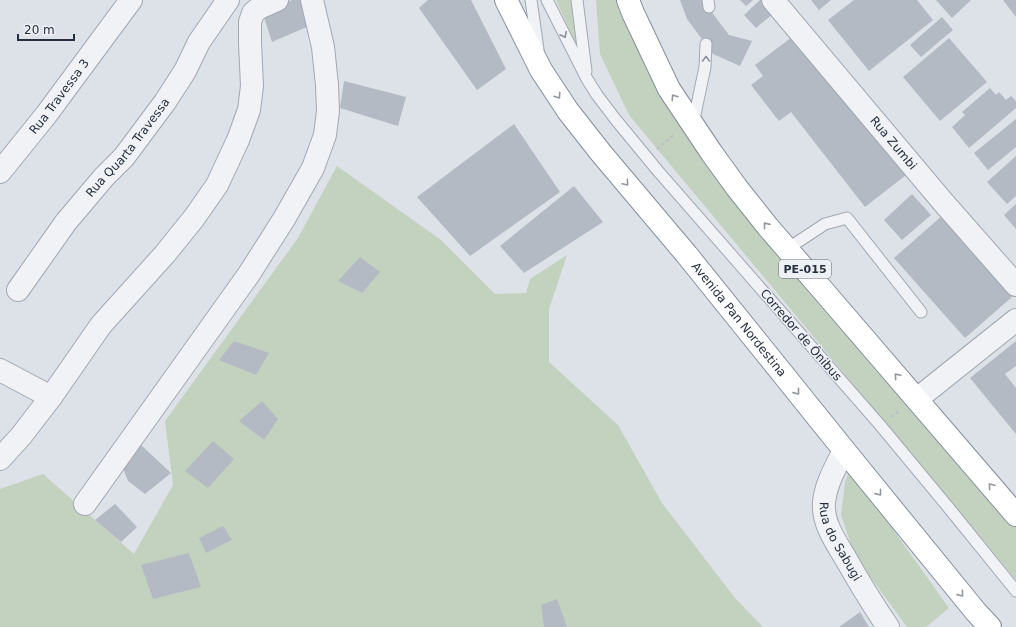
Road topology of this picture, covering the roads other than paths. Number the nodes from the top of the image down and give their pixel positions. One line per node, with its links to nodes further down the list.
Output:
1 (131, 0): 15 (street, Rua Travessa 3)
2 (228, 0): 18 (street, Rua Quarta Travessa)
3 (277, 0): 22 (street)
4 (312, 0): 26 (street)
5 (506, 0): 12 (highway, Avenida Pan Nordestina)
6 (531, 0): 12 (lane)
7 (547, 0): 13 (lane, Corredor de Ônibus, one-way to 13)
8 (577, 0): 13 (lane, Corredor de Ônibus)
9 (628, 0): 14 (highway, PE-015, one-way to 9)
10 (773, 0): 17 (street, Rua Zumbi)
11 (706, 44): 14 (lane, one-way to 11)
12 (541, 70): 24 (highway, Avenida Pan Nordestina, one-way to 24)
13 (587, 79): 28 (lane, Corredor de Ônibus)
14 (693, 125): 16 (highway, PE-015, one-way to 14)
15 (0, 172)
16 (787, 249): 19 (lane); 23 (highway, PE-015, one-way to 16)
17 (1016, 285)
18 (18, 290)
19 (921, 312)
20 (1016, 320): 23 (street)
21 (0, 370): 22 (street)
22 (51, 397): 25 (street)
23 (917, 399): 27 (highway, PE-015, one-way to 23)
24 (844, 450): 29 (street, Rua do Sabugi); 30 (highway, Avenida Pan Nordestina, one-way to 30)
25 (0, 459)
26 (85, 504)
27 (1016, 515)
28 (1016, 591)
29 (888, 627)
30 (990, 627)

